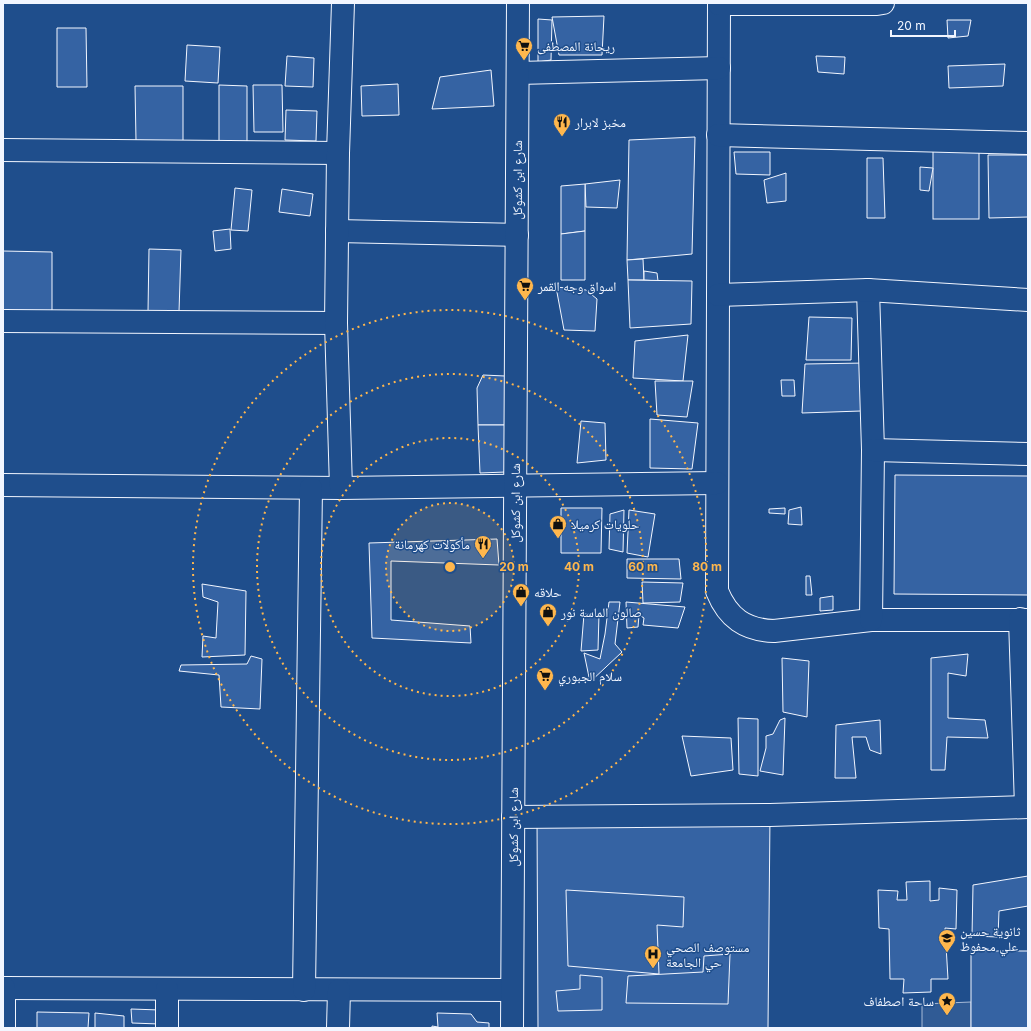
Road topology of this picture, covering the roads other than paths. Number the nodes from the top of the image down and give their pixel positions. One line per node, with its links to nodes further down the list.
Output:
1 (343, 3): 10 (street)
2 (518, 3): 6 (street, شارع ابن كشوكل)
3 (719, 3): 4 (street); 5 (street)
4 (883, 3)
5 (719, 68): 6 (street); 7 (street)
6 (518, 73): 12 (street, شارع ابن كشوكل)
7 (718, 136): 8 (street); 14 (street)
8 (1028, 143)
9 (3, 150): 10 (street)
10 (338, 153): 11 (street)
11 (337, 231): 12 (street); 17 (street)
12 (517, 235): 22 (street, شارع ابن كشوكل)
13 (868, 290): 14 (street); 15 (street); 18 (street)
14 (718, 295): 20 (street)
15 (1028, 300)
16 (3, 320): 17 (street)
17 (336, 323): 24 (street)
18 (873, 450): 19 (street); 26 (street)
19 (1028, 454)
20 (717, 483): 22 (street); 26 (street)
21 (3, 485): 23 (street)
22 (515, 486): 24 (street); 28 (street, شارع ابن كشوكل)
23 (311, 488): 24 (street); 31 (street)
24 (341, 488)
25 (1024, 619): 26 (street); 27 (street)
26 (871, 620)
27 (1027, 807): 28 (street)
28 (513, 817): 33 (street, شارع ابن كشوكل)
29 (4, 988): 30 (street); 34 (street)
30 (167, 989): 31 (street); 35 (street)
31 (304, 990): 32 (street)
32 (339, 990): 33 (street); 36 (street)
33 (512, 990): 37 (street, شارع ابن كشوكل)
34 (4, 1028)
35 (167, 1028)
36 (338, 1028)
37 (512, 1028)

